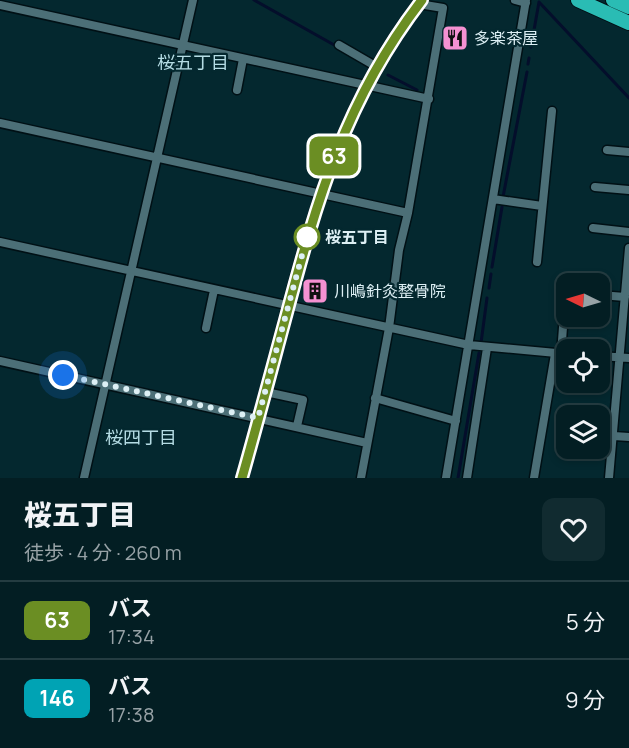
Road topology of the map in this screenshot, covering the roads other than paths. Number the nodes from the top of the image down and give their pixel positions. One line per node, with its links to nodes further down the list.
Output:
1 (193, 0): 12 (street)
2 (515, 0): 5 (street)
3 (578, 0): 10 (highway)
4 (613, 0): 9 (highway)
5 (526, 1): 26 (street)
6 (421, 2): 7 (street); 14 (street)
7 (444, 4): 17 (street)
8 (0, 5): 12 (street)
9 (629, 7)
10 (629, 23)
11 (339, 45): 14 (street)
12 (182, 46): 13 (street); 22 (street)
13 (243, 59): 15 (street); 16 (street)
14 (377, 67): 15 (street)
15 (366, 86): 17 (street); 25 (street)
16 (237, 90)
17 (429, 99): 28 (street)
18 (552, 111): 27 (street)
19 (0, 123): 22 (street)
20 (607, 150): 21 (street)
21 (629, 152)
22 (158, 158): 25 (street); 34 (street)
23 (595, 187): 24 (street)
24 (629, 190)
25 (320, 193): 28 (street); 38 (street)
26 (493, 199): 27 (street); 41 (street)
27 (542, 206): 33 (street)
28 (408, 213): 40 (street)
29 (593, 228): 30 (street)
30 (629, 232)
31 (0, 242): 34 (street)
32 (629, 248): 37 (street)
33 (537, 262)
34 (132, 272): 35 (street); 48 (street)
35 (214, 290): 38 (street); 39 (street)
36 (610, 296): 37 (street)
37 (625, 297): 45 (street)
38 (289, 306): 40 (street); 49 (street)
39 (206, 328)
40 (388, 328): 41 (street); 50 (street)
41 (469, 345): 42 (street); 52 (street)
42 (487, 348): 43 (street); 61 (street)
43 (556, 354)
44 (610, 357): 45 (street)
45 (625, 358): 54 (street)
46 (0, 361): 48 (street)
47 (556, 377): 62 (street)
48 (107, 385): 51 (street); 57 (street)
49 (266, 392): 51 (street); 53 (street)
50 (375, 398): 52 (street); 56 (street)
51 (258, 418): 53 (street); 58 (street)
52 (456, 421): 60 (street)
53 (297, 426): 56 (street)
54 (614, 436): 55 (street); 63 (street)
55 (629, 437)
56 (367, 443): 59 (street)
57 (84, 478)
58 (242, 478)
59 (361, 478)
60 (446, 478)
61 (467, 478)
62 (534, 478)
63 (609, 478)

